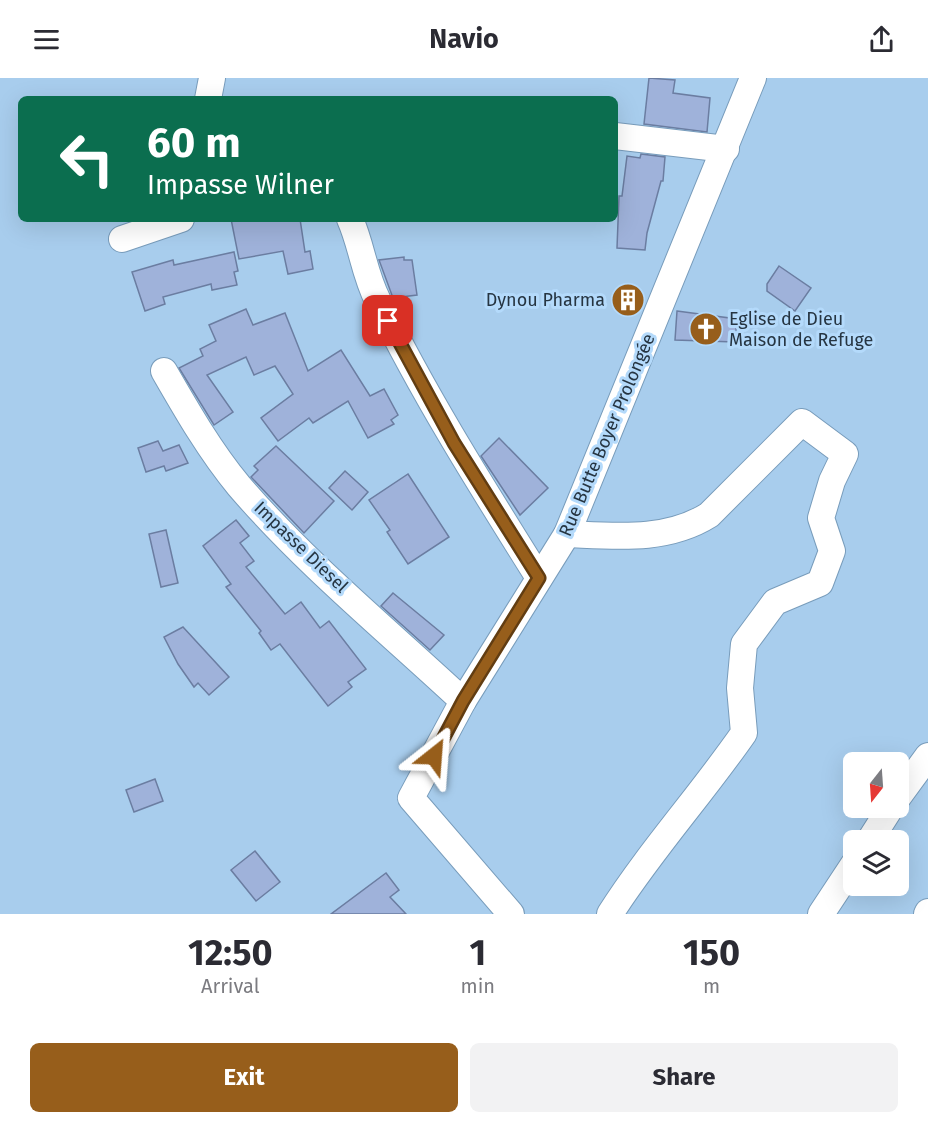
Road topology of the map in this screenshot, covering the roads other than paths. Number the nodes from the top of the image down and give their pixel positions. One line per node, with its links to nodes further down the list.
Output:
1 (212, 78): 3 (street)
2 (753, 78): 5 (street, Rue Butte Boyer Prolongée)
3 (209, 96)
4 (618, 136): 5 (street)
5 (726, 149): 10 (street, Rue Butte Boyer Prolongée)
6 (172, 222): 8 (street)
7 (351, 222): 11 (street)
8 (122, 239)
9 (164, 371): 12 (street, Impasse Diesel)
10 (567, 534): 11 (street, Rue Butte Boyer Prolongée); 17 (street)
11 (539, 578): 12 (street, Rue Butte Boyer Prolongée)
12 (463, 701): 16 (street, Rue Butte Boyer Prolongée)
13 (928, 756): 14 (street)
14 (909, 782)
15 (843, 881): 18 (street)
16 (511, 914)
17 (610, 914)
18 (821, 914)

